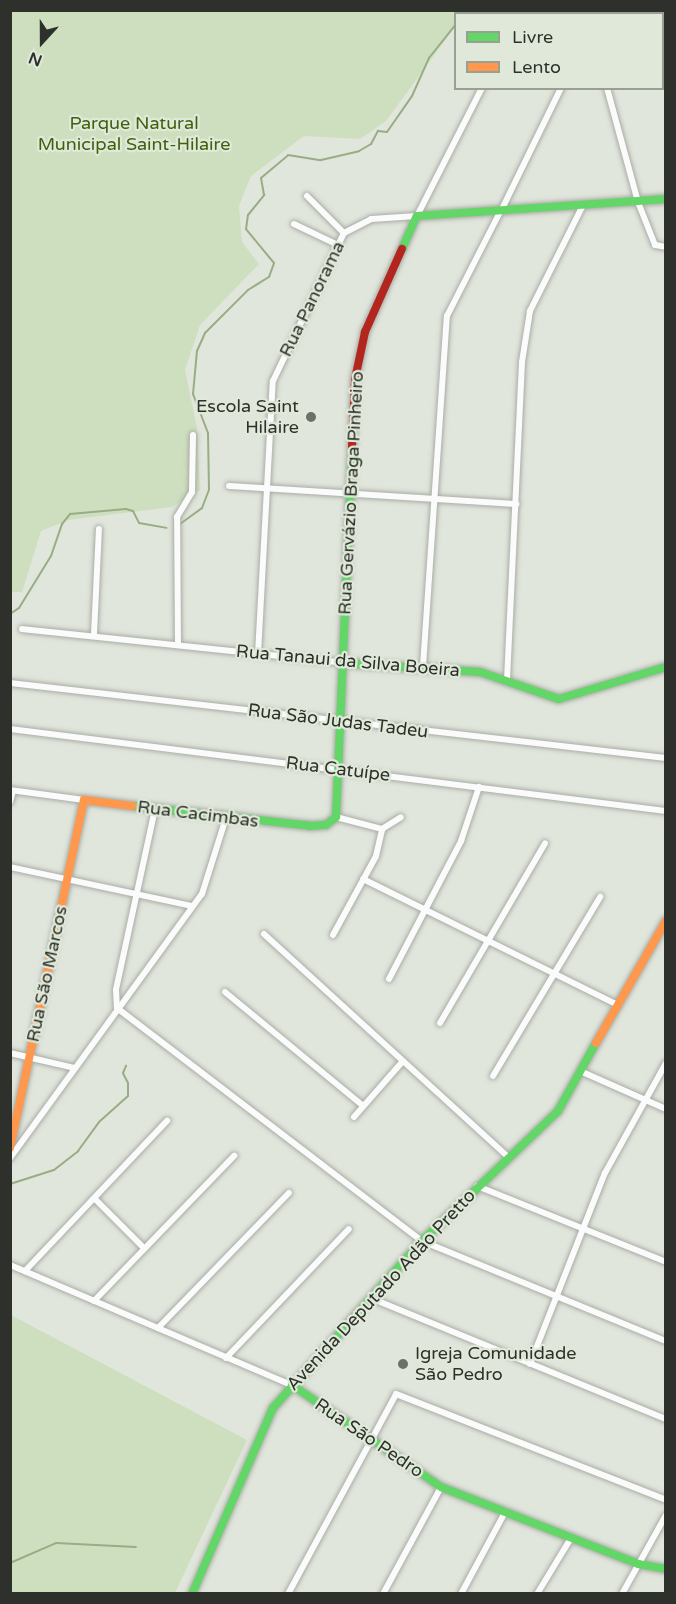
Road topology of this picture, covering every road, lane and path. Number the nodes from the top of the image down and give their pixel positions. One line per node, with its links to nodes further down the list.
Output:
1 (481, 90): 9 (street, Rua Gervázio Braga Pinheiro)
2 (560, 90): 8 (street)
3 (608, 90): 6 (street)
4 (307, 196): 11 (street)
5 (666, 199): 6 (street, Rua Panorama)
6 (638, 202): 7 (street, Rua Panorama); 13 (street)
7 (582, 207): 8 (street, Rua Panorama); 19 (street)
8 (501, 212): 9 (street, Rua Panorama); 18 (street)
9 (417, 216): 11 (street, Rua Panorama); 17 (street, Rua Gervázio Braga Pinheiro)
10 (294, 224): 12 (street)
11 (344, 233): 12 (street, Rua Panorama)
12 (338, 245): 16 (street, Rua Panorama)
13 (666, 247)
14 (193, 435): 23 (street)
15 (228, 486): 16 (street)
16 (269, 486): 17 (street); 24 (street, Rua Panorama)
17 (350, 492): 18 (street); 25 (street, Rua Gervázio Braga Pinheiro)
18 (433, 497): 19 (street); 26 (street)
19 (516, 504): 28 (street)
20 (99, 529): 22 (street)
21 (22, 629): 22 (street, Rua Tanaui da Silva Boeira)
22 (94, 634): 23 (street, Rua Tanaui da Silva Boeira)
23 (178, 645): 24 (street, Rua Tanaui da Silva Boeira)
24 (258, 654): 25 (street, Rua Tanaui da Silva Boeira)
25 (343, 663): 26 (street, Rua Tanaui da Silva Boeira); 30 (street, Rua Gervázio Braga Pinheiro)
26 (423, 666): 28 (street, Rua Tanaui da Silva Boeira)
27 (666, 667): 28 (street, Rua Tanaui da Silva Boeira)
28 (507, 680)
29 (10, 683): 30 (street, Rua São Judas Tadeu)
30 (340, 721): 32 (street, Rua São Judas Tadeu); 33 (street, Rua Gervázio Braga Pinheiro)
31 (10, 729): 33 (street, Rua Catuípe)
32 (666, 758)
33 (338, 769): 34 (street, Rua Catuípe); 40 (street, Rua Gervázio Braga Pinheiro)
34 (479, 787): 39 (street, Rua Catuípe); 51 (street)
35 (12, 790): 36 (street, Rua Cacimbas); 37 (street)
36 (84, 800): 38 (street, Rua Cacimbas); 46 (street, Rua São Marcos)
37 (10, 802)
38 (155, 809): 42 (street, Rua Cacimbas); 48 (street)
39 (666, 811)
40 (336, 817): 42 (street, Rua Cacimbas); 43 (street)
41 (401, 817): 43 (street)
42 (226, 818): 50 (street)
43 (382, 829): 47 (street)
44 (545, 843): 56 (street)
45 (10, 867): 46 (street)
46 (67, 879): 48 (street); 64 (street, Rua São Marcos)
47 (363, 879): 51 (street); 55 (street)
48 (137, 895): 50 (street); 61 (street)
49 (600, 897): 57 (street)
50 (192, 906): 61 (street)
51 (426, 910): 56 (street); 58 (street)
52 (666, 921): 53 (street, Avenida Deputado Adão Pretto)
53 (663, 933): 60 (street, Avenida Deputado Adão Pretto)
54 (264, 934): 65 (street)
55 (333, 935)
56 (488, 941): 57 (street); 62 (street)
57 (552, 975): 60 (street); 69 (street)
58 (389, 979)
59 (225, 992): 71 (street)
60 (618, 1005): 68 (street, Avenida Deputado Adão Pretto)
61 (117, 1008): 67 (street); 84 (street)
62 (440, 1023)
63 (10, 1053): 64 (street)
64 (30, 1057): 67 (street); 75 (street, Rua São Marcos)
65 (403, 1061): 71 (street); 78 (street)
66 (666, 1063): 70 (street)
67 (75, 1068): 77 (street)
68 (580, 1071): 70 (street); 78 (street, Avenida Deputado Adão Pretto)
69 (493, 1076)
70 (644, 1099): 72 (street); 83 (street)
71 (362, 1105): 73 (street)
72 (666, 1109)
73 (354, 1117)
74 (167, 1121): 81 (street)
75 (10, 1148)
76 (234, 1156): 85 (street)
77 (10, 1158)
78 (509, 1158): 79 (street, Avenida Deputado Adão Pretto)
79 (477, 1186): 83 (street); 84 (street, Avenida Deputado Adão Pretto)
80 (289, 1193): 92 (street)
81 (95, 1199): 85 (street); 88 (street)
82 (350, 1228): 94 (street)
83 (583, 1228): 86 (street); 89 (street)
84 (422, 1241): 89 (street); 90 (street, Avenida Deputado Adão Pretto)
85 (144, 1248): 91 (street)
86 (666, 1262)
87 (10, 1265): 88 (street, Rua São Pedro)
88 (25, 1271): 91 (street, Rua São Pedro)
89 (556, 1297): 93 (street); 95 (street)
90 (373, 1299): 95 (street); 96 (street, Avenida Deputado Adão Pretto)
91 (94, 1301): 92 (street, Rua São Pedro)
92 (158, 1328): 94 (street, Rua São Pedro)
93 (666, 1341)
94 (226, 1358): 96 (street, Rua São Pedro)
95 (530, 1364): 97 (street)
96 (292, 1385): 98 (street, Rua São Pedro); 106 (street, Avenida Deputado Adão Pretto)
97 (666, 1419)
98 (374, 1440): 99 (street, Rua São Pedro); 100 (street); 107 (street)
99 (441, 1487): 101 (street, Rua São Pedro); 108 (street)
100 (666, 1500)
101 (504, 1514): 103 (street, Rua São Pedro); 109 (street)
102 (666, 1515): 104 (street)
103 (571, 1538): 104 (street, Rua São Pedro); 110 (street)
104 (638, 1564): 105 (street, Rua São Pedro); 111 (street)
105 (666, 1569)
106 (192, 1593)
107 (288, 1593)
108 (383, 1593)
109 (461, 1593)
110 (537, 1593)
111 (622, 1593)

